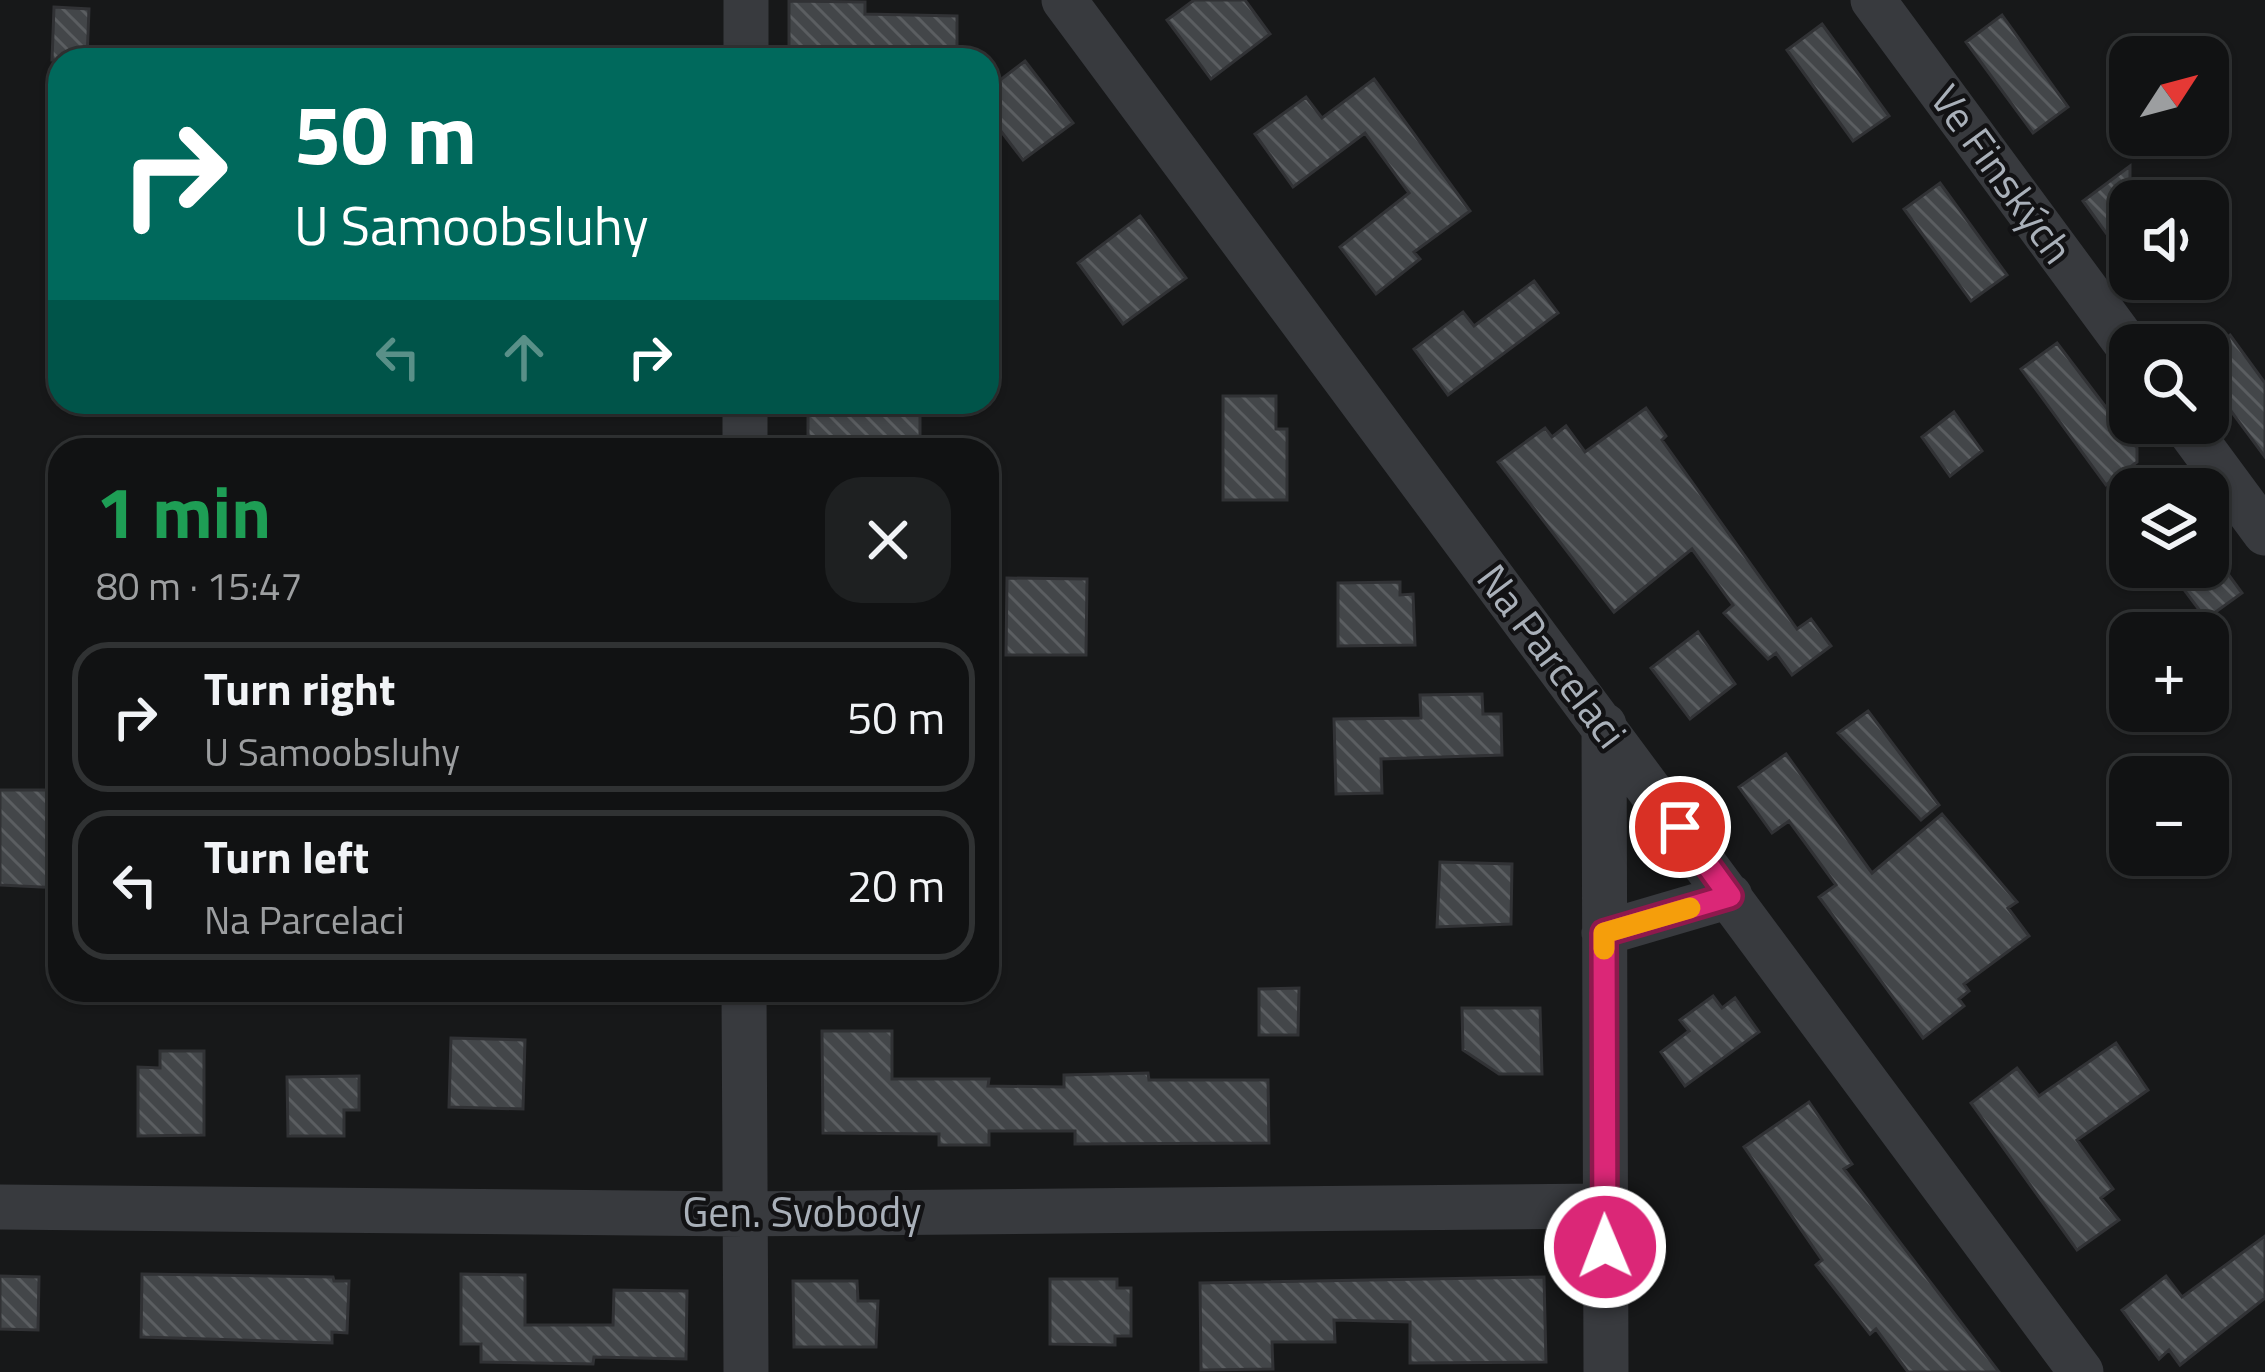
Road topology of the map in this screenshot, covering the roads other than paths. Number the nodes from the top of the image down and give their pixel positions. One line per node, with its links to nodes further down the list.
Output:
1 (746, 0): 4 (street)
2 (1064, 0): 8 (street, Na Parcelaci)
3 (1873, 0): 5 (street, Ve Finských)
4 (746, 48)
5 (2112, 324)
6 (2199, 444): 7 (street)
7 (2265, 533)
8 (1604, 725): 9 (street, Na Parcelaci); 10 (street)
9 (1730, 896): 10 (street); 17 (street, Na Parcelaci)
10 (1604, 933): 12 (street)
11 (745, 1002): 14 (street)
12 (1604, 1206): 14 (street, Gen. Svobody); 16 (street)
13 (0, 1207): 14 (street, Gen. Svobody)
14 (744, 1214): 15 (street)
15 (746, 1372)
16 (1606, 1372)
17 (2080, 1372)

